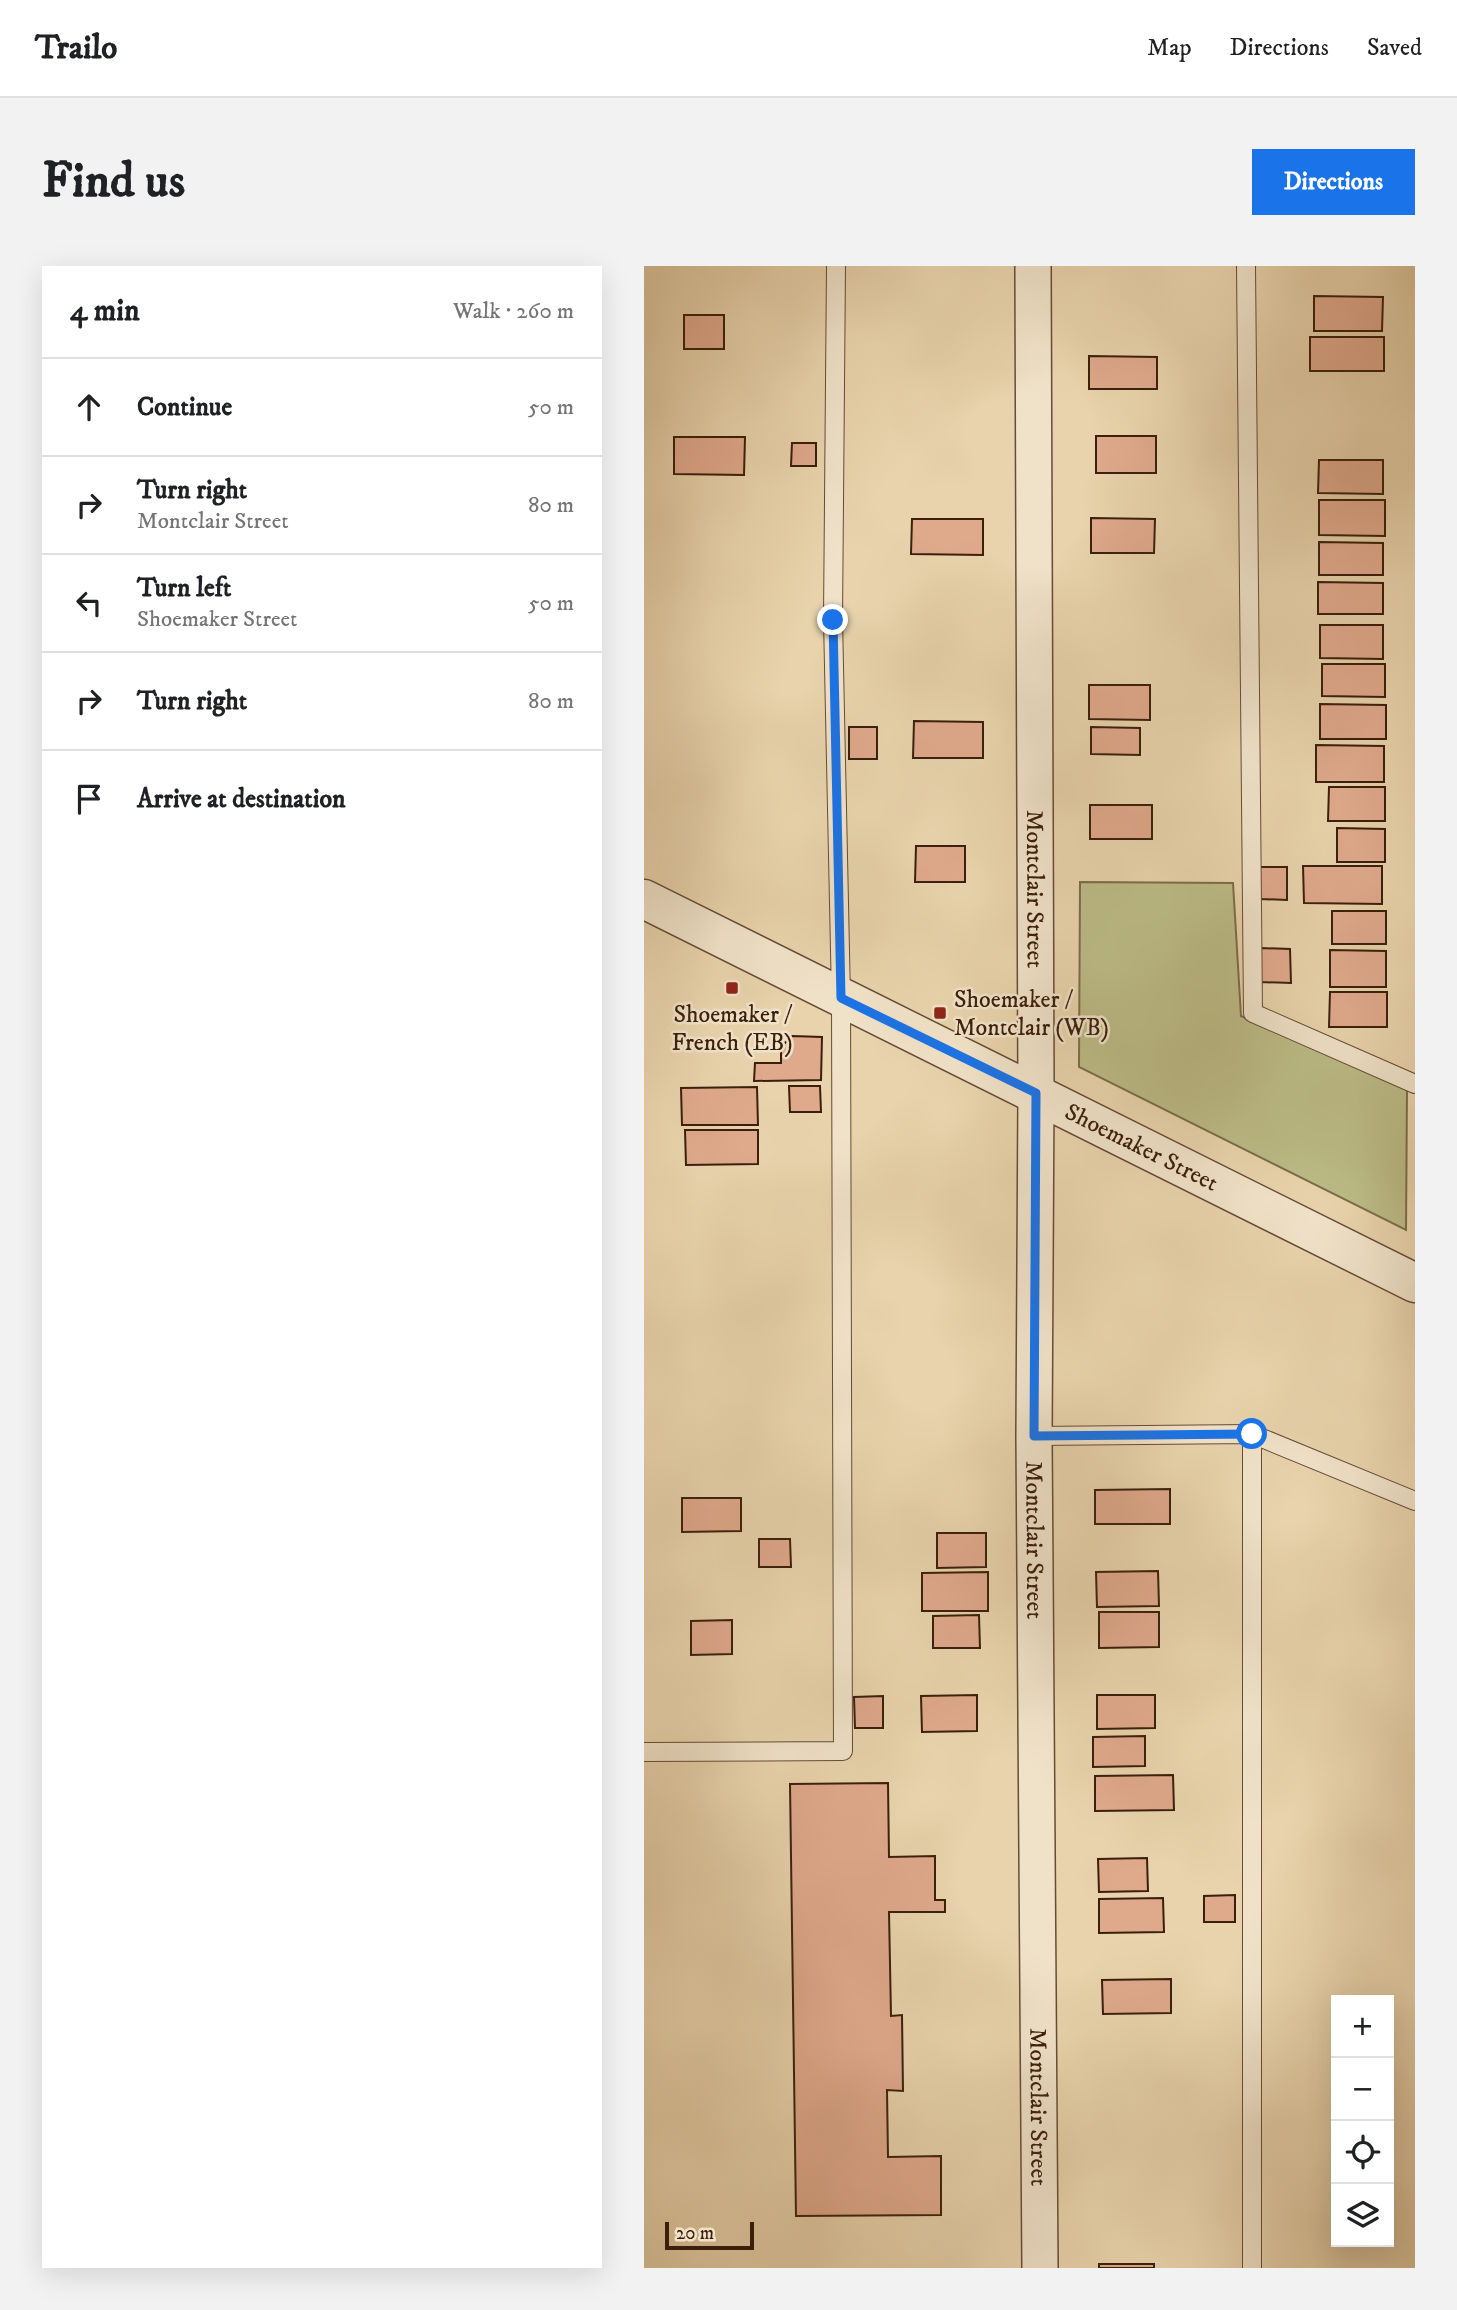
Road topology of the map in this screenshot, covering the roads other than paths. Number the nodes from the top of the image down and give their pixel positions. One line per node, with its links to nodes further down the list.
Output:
1 (836, 266): 5 (lane)
2 (1033, 266): 7 (street, Montclair Street)
3 (1246, 266): 6 (lane)
4 (644, 899): 5 (street, Shoemaker Street)
5 (841, 998): 7 (street, Shoemaker Street); 12 (lane)
6 (1415, 1084)
7 (1036, 1093): 8 (street, Shoemaker Street); 10 (street, Montclair Street)
8 (1415, 1283)
9 (1252, 1434): 10 (lane); 11 (lane); 14 (lane)
10 (1034, 1436): 13 (street, Montclair Street)
11 (1415, 1501)
12 (644, 1752)
13 (1040, 2268)
14 (1252, 2268)

